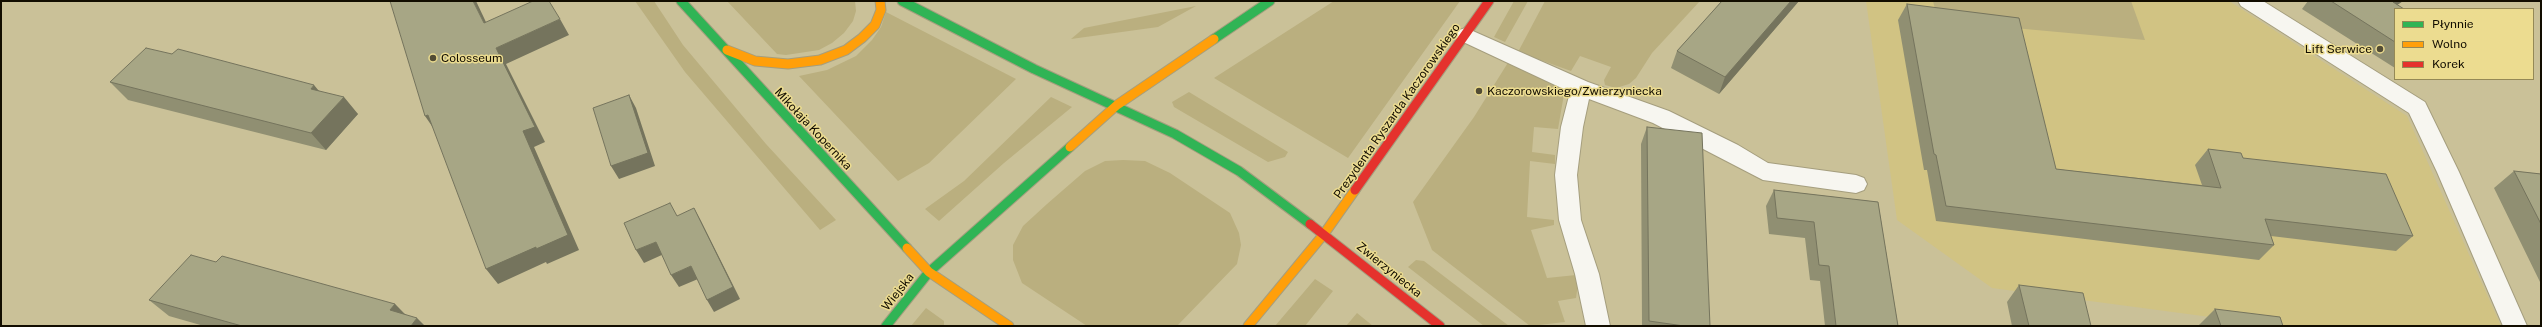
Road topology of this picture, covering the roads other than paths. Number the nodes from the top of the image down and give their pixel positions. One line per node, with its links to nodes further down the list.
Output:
1 (681, 1): 8 (main road, Mikołaja Kopernika)
2 (880, 1): 8 (main road)
3 (902, 1): 10 (main road)
4 (1270, 1): 10 (main road)
5 (1489, 1): 7 (main road, Prezydenta Ryszarda Kaczorowskiego)
6 (2248, 1): 19 (street)
7 (1466, 35): 9 (street); 12 (main road, Prezydenta Ryszarda Kaczorowskiego)
8 (722, 49): 13 (main road, Mikołaja Kopernika)
9 (1581, 88): 11 (street); 18 (street)
10 (1117, 105): 12 (main road, Zwierzyniecka); 13 (main road, Wiejska)
11 (1856, 184)
12 (1324, 234): 16 (main road, Prezydenta Ryszarda Kaczorowskiego); 17 (main road, Zwierzyniecka)
13 (929, 272): 14 (main road, Wiejska); 15 (main road, Mikołaja Kopernika)
14 (886, 326)
15 (1009, 326)
16 (1248, 326)
17 (1440, 326)
18 (1598, 326)
19 (2515, 326)

